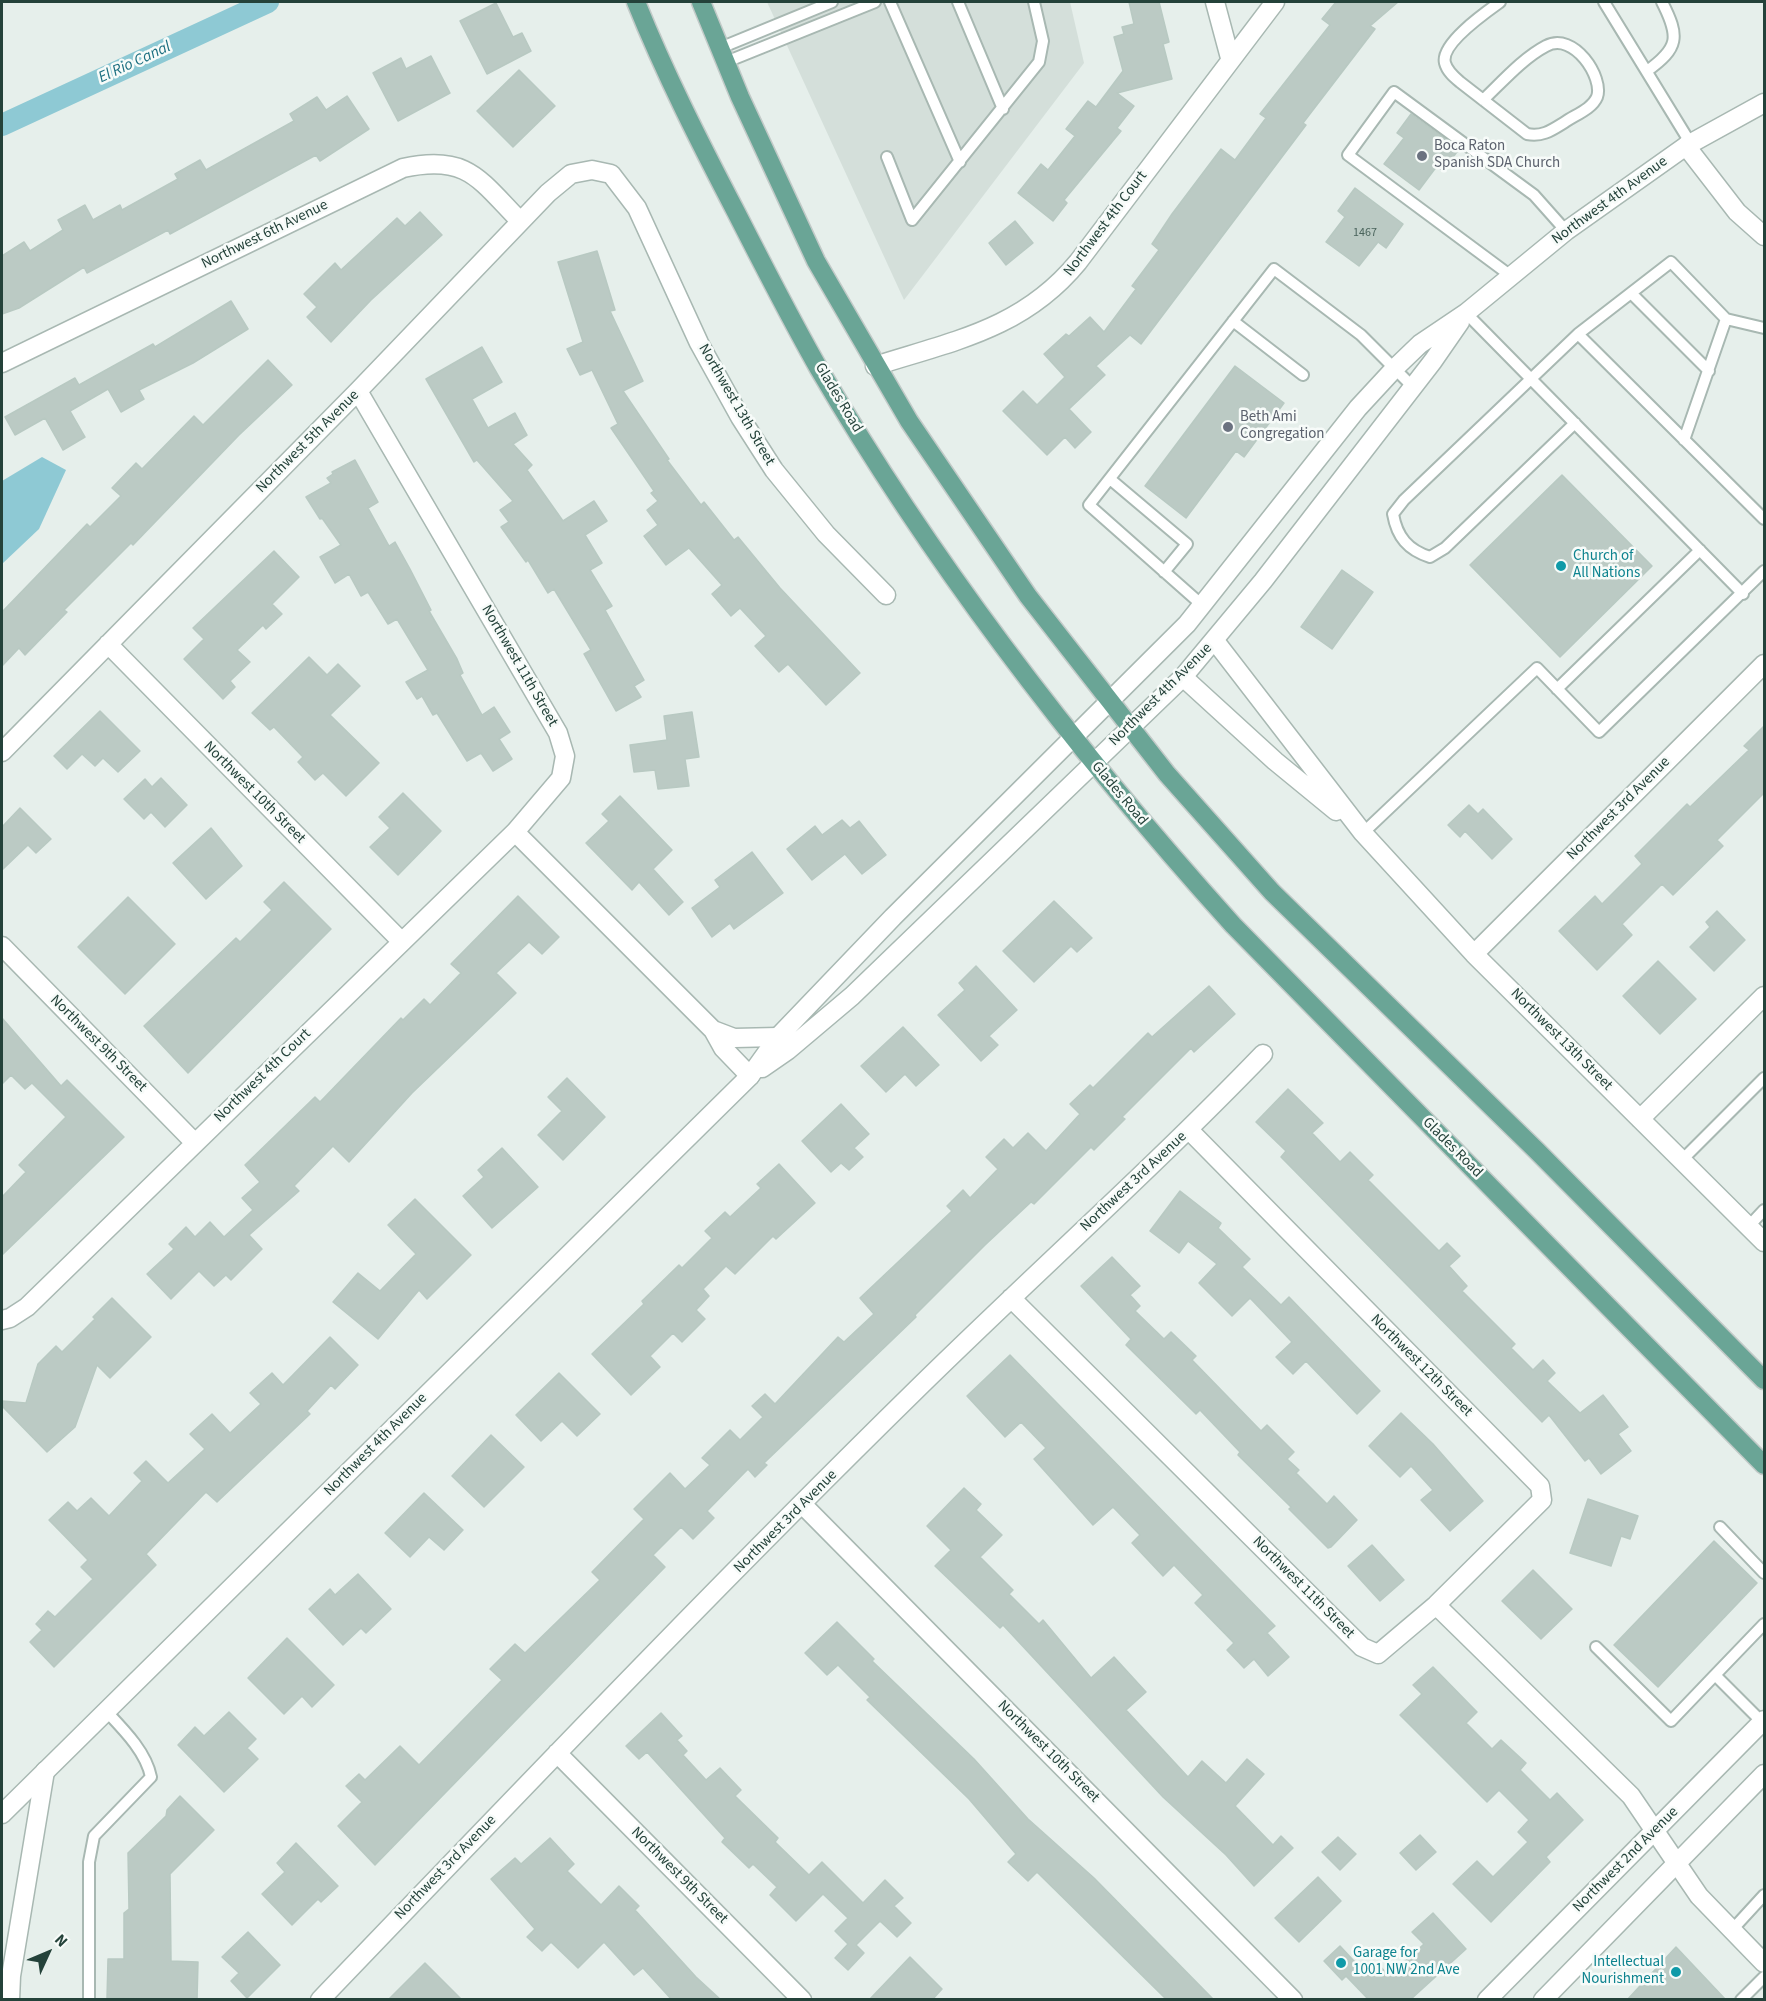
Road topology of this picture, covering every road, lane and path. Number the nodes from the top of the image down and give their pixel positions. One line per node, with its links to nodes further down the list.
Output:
1 (636, 2): 58 (main road, Glades Road)
2 (701, 2): 13 (main road)
3 (832, 2): 13 (lane)
4 (875, 2): 13 (lane)
5 (890, 2): 21 (lane)
6 (958, 2): 18 (lane)
7 (1034, 2): 18 (lane)
8 (1215, 2): 14 (street)
9 (1275, 2): 14 (street, Northwest 4th Court)
10 (1500, 2): 16 (lane)
11 (1604, 2): 15 (lane)
12 (1662, 2): 15 (lane)
13 (723, 55): 34 (main road)
14 (1230, 58): 34 (street, Northwest 4th Court)
15 (1647, 71): 19 (lane)
16 (1484, 100): 16 (lane)
17 (1764, 103): 19 (street, Northwest 4th Avenue)
18 (1003, 109): 21 (lane)
19 (1688, 145): 24 (street, Northwest 4th Avenue); 25 (street)
20 (887, 157): 21 (lane)
21 (960, 162)
22 (623, 190): 23 (street, Northwest 5th Avenue); 49 (street, Northwest 13th Street)
23 (519, 221): 33 (street, Northwest 6th Avenue); 40 (street, Northwest 5th Avenue)
24 (1566, 231): 26 (street, Northwest 4th Avenue); 26 (lane)
25 (1764, 236)
26 (1510, 276): 28 (street, Northwest 4th Avenue)
27 (1631, 293): 29 (lane); 32 (lane); 36 (lane)
28 (1466, 313): 35 (street, Northwest 4th Avenue); 38 (lane); 39 (street, Northwest 4th Avenue)
29 (1726, 319): 31 (lane); 36 (lane)
30 (1233, 321): 35 (lane); 37 (lane); 43 (lane)
31 (1764, 328)
32 (1578, 334): 38 (lane); 42 (lane)
33 (2, 363)
34 (875, 366): 56 (main road)
35 (1395, 368): 39 (lane); 50 (street, Northwest 4th Avenue)
36 (1708, 371): 42 (lane)
37 (1303, 375)
38 (1530, 378): 41 (lane); 41 (lane)
39 (1413, 387): 51 (street, Northwest 4th Avenue)
40 (358, 391): 52 (street, Northwest 5th Avenue); 61 (street, Northwest 11th Street)
41 (1575, 423): 45 (lane)
42 (1684, 440): 44 (lane)
43 (1110, 479): 47 (lane); 47 (lane)
44 (1764, 519)
45 (1700, 550): 48 (lane); 55 (lane)
46 (1764, 571): 48 (lane)
47 (1164, 572): 50 (lane)
48 (1743, 594): 55 (lane)
49 (886, 595)
50 (1202, 605): 56 (street, Northwest 4th Avenue)
51 (1215, 641): 54 (street, Northwest 4th Avenue); 62 (street, Northwest 13th Street)
52 (108, 644): 59 (street, Northwest 5th Avenue); 63 (street, Northwest 10th Street)
53 (1764, 663): 65 (street, Northwest 3rd Avenue)
54 (1183, 677): 57 (street, Northwest 4th Avenue); 62 (street, Northwest 13th Street)
55 (1557, 689): 62 (lane)
56 (1112, 701): 57 (main road); 58 (street, Northwest 4th Avenue)
57 (1133, 727): 60 (street, Northwest 4th Avenue); 81 (main road)
58 (1074, 739): 60 (main road, Glades Road); 68 (street, Northwest 4th Avenue)
59 (2, 752)
60 (1093, 763): 70 (street, Northwest 4th Avenue); 82 (main road, Glades Road)
61 (515, 832): 63 (street, Northwest 4th Court); 67 (street)
62 (1364, 833): 65 (street, Northwest 13th Street)
63 (401, 941): 74 (street, Northwest 4th Court)
64 (2, 946): 74 (street, Northwest 9th Street)
65 (1474, 954): 72 (street, Northwest 13th Street)
66 (1764, 996): 72 (street)
67 (713, 1030): 68 (street); 70 (street)
68 (778, 1037): 70 (street, Northwest 4th Avenue)
69 (1263, 1054): 73 (street, Northwest 3rd Avenue)
70 (750, 1076): 90 (street, Northwest 4th Avenue)
71 (1764, 1078): 75 (lane)
72 (1640, 1119): 75 (street, Northwest 13th Street)
73 (1189, 1130): 79 (street, Northwest 3rd Avenue); 86 (street, Northwest 12th Street)
74 (195, 1143): 80 (street, Northwest 4th Court)
75 (1682, 1160): 77 (street, Northwest 13th Street)
76 (1764, 1210): 77 (lane)
77 (1749, 1226): 78 (street, Northwest 13th Street)
78 (1764, 1242)
79 (1011, 1298): 83 (street, Northwest 3rd Avenue); 86 (street, Northwest 11th Street)
80 (6, 1319)
81 (1764, 1380)
82 (1764, 1465)
83 (803, 1505): 92 (street, Northwest 3rd Avenue); 106 (street, Northwest 10th Street)
84 (1720, 1527): 85 (lane)
85 (1764, 1573)
86 (1436, 1605): 96 (street)
87 (1764, 1624): 89 (lane)
88 (1596, 1647): 89 (lane)
89 (1715, 1675): 91 (lane)
90 (106, 1711): 93 (street, Northwest 4th Avenue); 103 (lane)
91 (1763, 1721): 96 (street, Northwest 2nd Avenue)
92 (557, 1753): 104 (street, Northwest 3rd Avenue); 105 (street, Northwest 9th Street)
93 (45, 1771): 95 (street, Northwest 4th Avenue); 102 (street)
94 (1764, 1774): 97 (street)
95 (2, 1814)
96 (1655, 1830): 97 (street); 107 (street, Northwest 2nd Avenue)
97 (1677, 1863): 99 (street); 108 (street)
98 (1764, 1895): 99 (lane)
99 (1732, 1930): 100 (street)
100 (1764, 1963)
101 (1764, 1977): 109 (lane)
102 (10, 2000)
103 (89, 2000)
104 (320, 2000)
105 (802, 2000)
106 (1293, 2000)
107 (1487, 2000)
108 (1543, 2000)
109 (1741, 2000)

